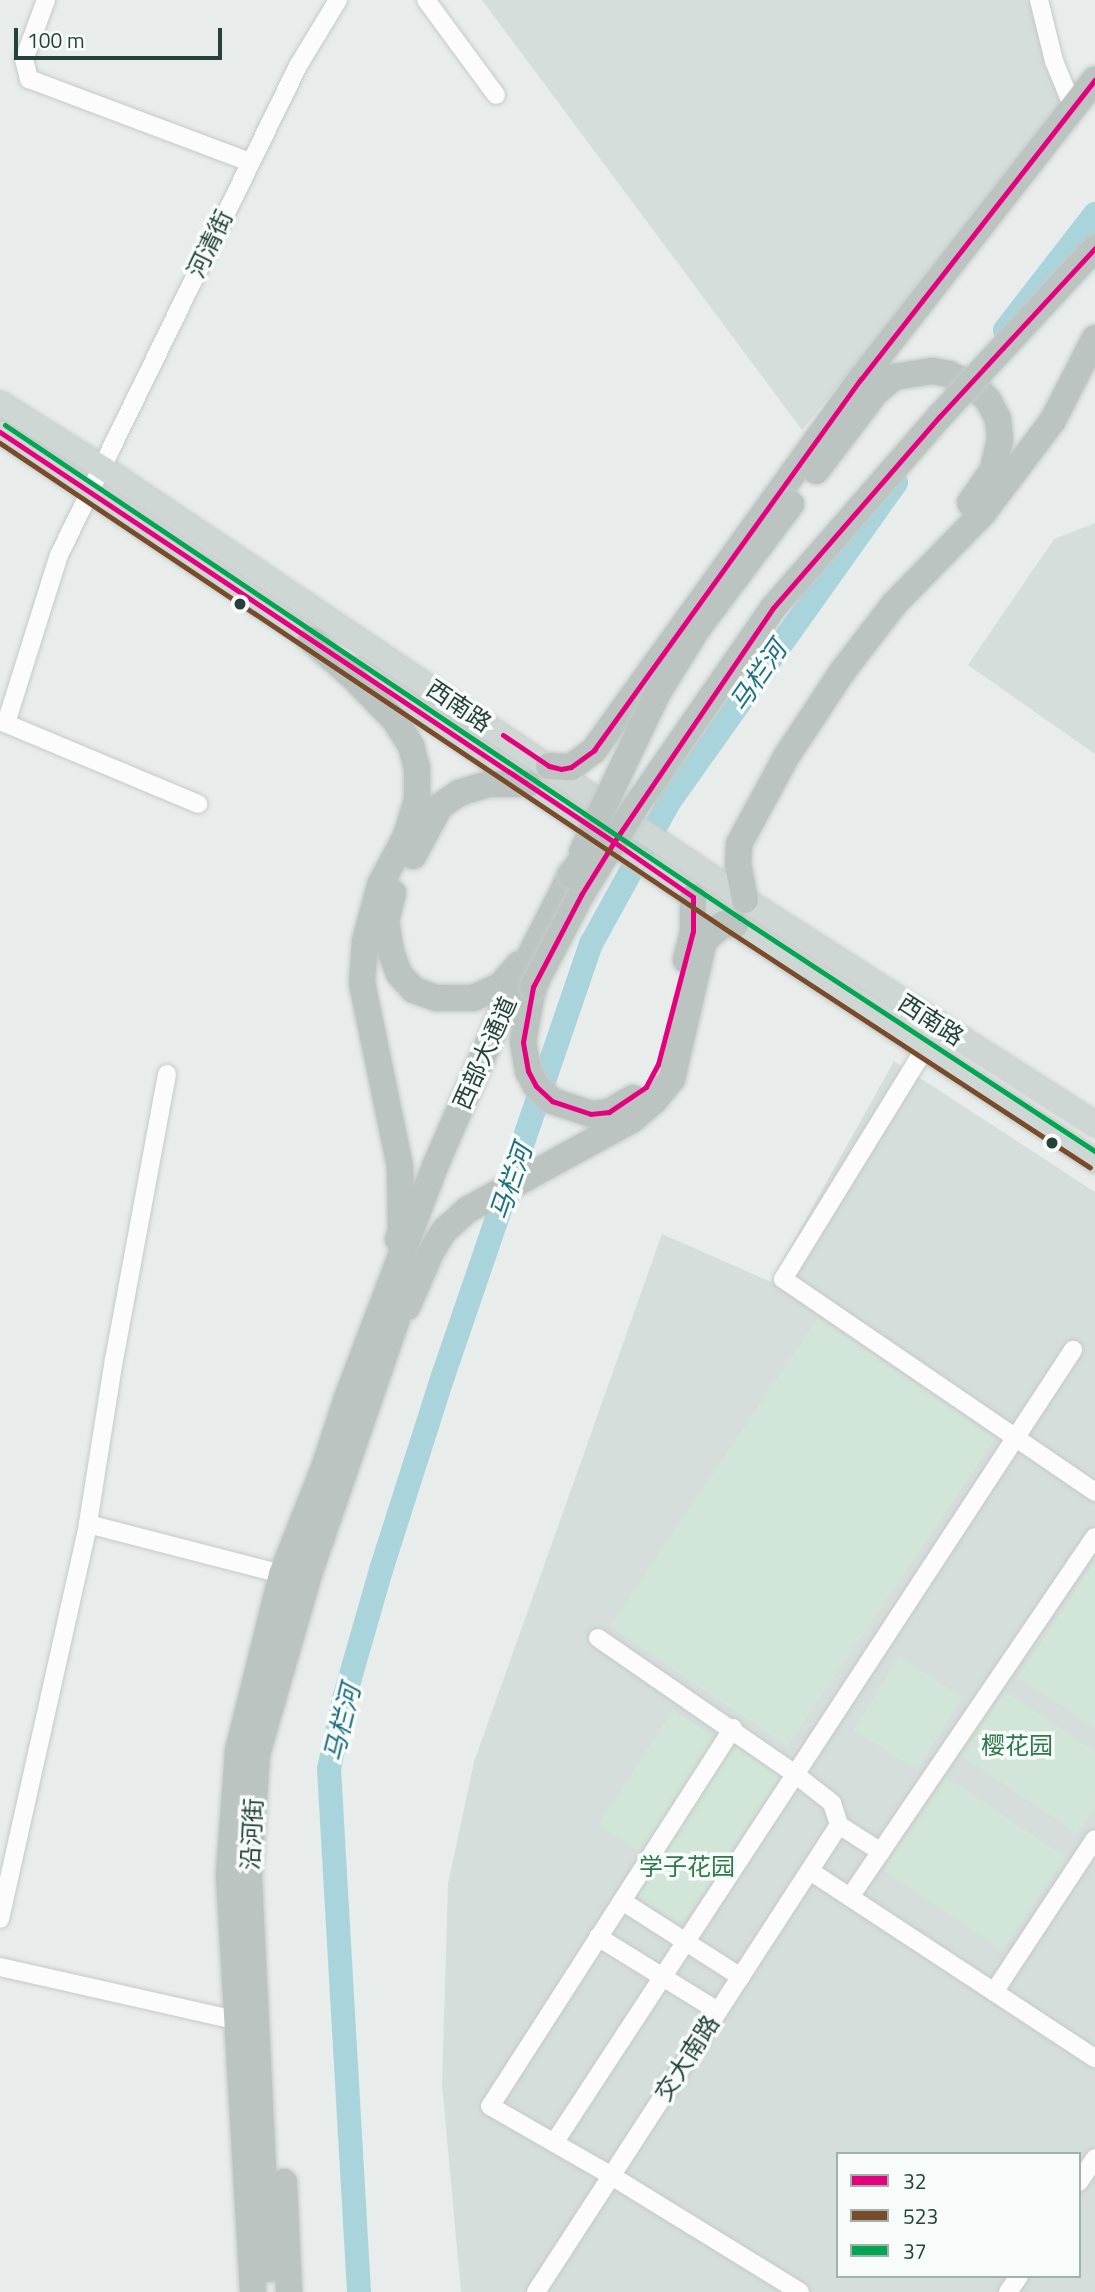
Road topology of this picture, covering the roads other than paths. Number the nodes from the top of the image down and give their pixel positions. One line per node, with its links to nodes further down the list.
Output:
1 (46, 0): 8 (street)
2 (338, 0): 8 (street, 河清街)
3 (426, 0): 6 (street)
4 (1039, 0): 7 (street)
5 (1095, 80): 7 (highway)
6 (496, 95)
7 (1073, 107): 19 (highway)
8 (250, 162): 14 (street, 河清街)
9 (1095, 226): 22 (highway, 西部大通道, bridge)
10 (1095, 248): 27 (highway, 西部大通道, bridge)
11 (1095, 338): 16 (highway)
12 (0, 403): 14 (main road, 西南路)
13 (0, 432): 15 (main road, 西南路)
14 (103, 468): 15 (street, 河清街); 19 (main road, 西南路)
15 (91, 492): 17 (main road, 西南路); 18 (street, 河清街)
16 (931, 567): 22 (highway, bridge); 24 (highway)
17 (311, 639): 20 (main road, 西南路); 34 (highway)
18 (3, 722): 21 (street)
19 (549, 766): 24 (main road, 西南路, bridge)
20 (528, 784): 23 (main road, 西南路, bridge); 26 (highway)
21 (198, 804)
22 (571, 875): 26 (highway, 西部大通道)
23 (689, 894): 25 (main road, 西南路); 27 (highway)
24 (745, 900): 30 (main road, 西南路)
25 (735, 925): 28 (main road, 西南路); 33 (highway)
26 (541, 935): 34 (highway, 西部大通道)
27 (533, 987): 33 (highway, 西部大通道)
28 (924, 1050): 31 (main road, 西南路); 35 (street)
29 (167, 1074): 38 (street)
30 (1095, 1124)
31 (1095, 1160)
32 (1073, 1350): 35 (street)
33 (375, 1382): 36 (highway, 西部大通道)
34 (347, 1398): 36 (highway, 西部大通道)
35 (1015, 1439): 37 (street); 44 (street)
36 (336, 1465): 40 (highway, 沿河街); 43 (highway, 沿河街)
37 (1095, 1492)
38 (88, 1524): 40 (street); 52 (street)
39 (1095, 1537): 47 (street)
40 (282, 1574): 49 (highway, 沿河街)
41 (598, 1638): 42 (street)
42 (733, 1728): 44 (street); 51 (street)
43 (257, 1754): 66 (highway, 沿河街); 70 (highway)
44 (795, 1774): 45 (street); 54 (street)
45 (839, 1825): 47 (street); 48 (street, 交大南路)
46 (1095, 1839): 58 (street)
47 (881, 1852): 50 (street)
48 (810, 1871): 50 (street); 56 (street, 交大南路)
49 (231, 1897): 60 (highway); 66 (highway, 沿河街)
50 (850, 1897): 58 (street)
51 (622, 1901): 53 (street); 54 (street)
52 (0, 1919)
53 (598, 1937): 57 (street); 62 (street)
54 (685, 1942): 56 (street); 57 (street)
55 (0, 1967): 60 (street)
56 (741, 1977): 59 (street, 交大南路)
57 (662, 1978): 59 (street); 62 (street)
58 (994, 1992): 61 (street)
59 (718, 2011): 64 (street, 交大南路)
60 (230, 2020): 67 (highway)
61 (1095, 2058)
62 (554, 2143): 64 (street)
63 (1095, 2158): 65 (street)
64 (610, 2175): 71 (street, 交大南路); 72 (street)
65 (1081, 2179)
66 (258, 2220): 68 (highway); 69 (highway)
67 (236, 2292)
68 (253, 2292)
69 (268, 2292)
70 (289, 2292)
71 (536, 2292)
72 (800, 2292)

